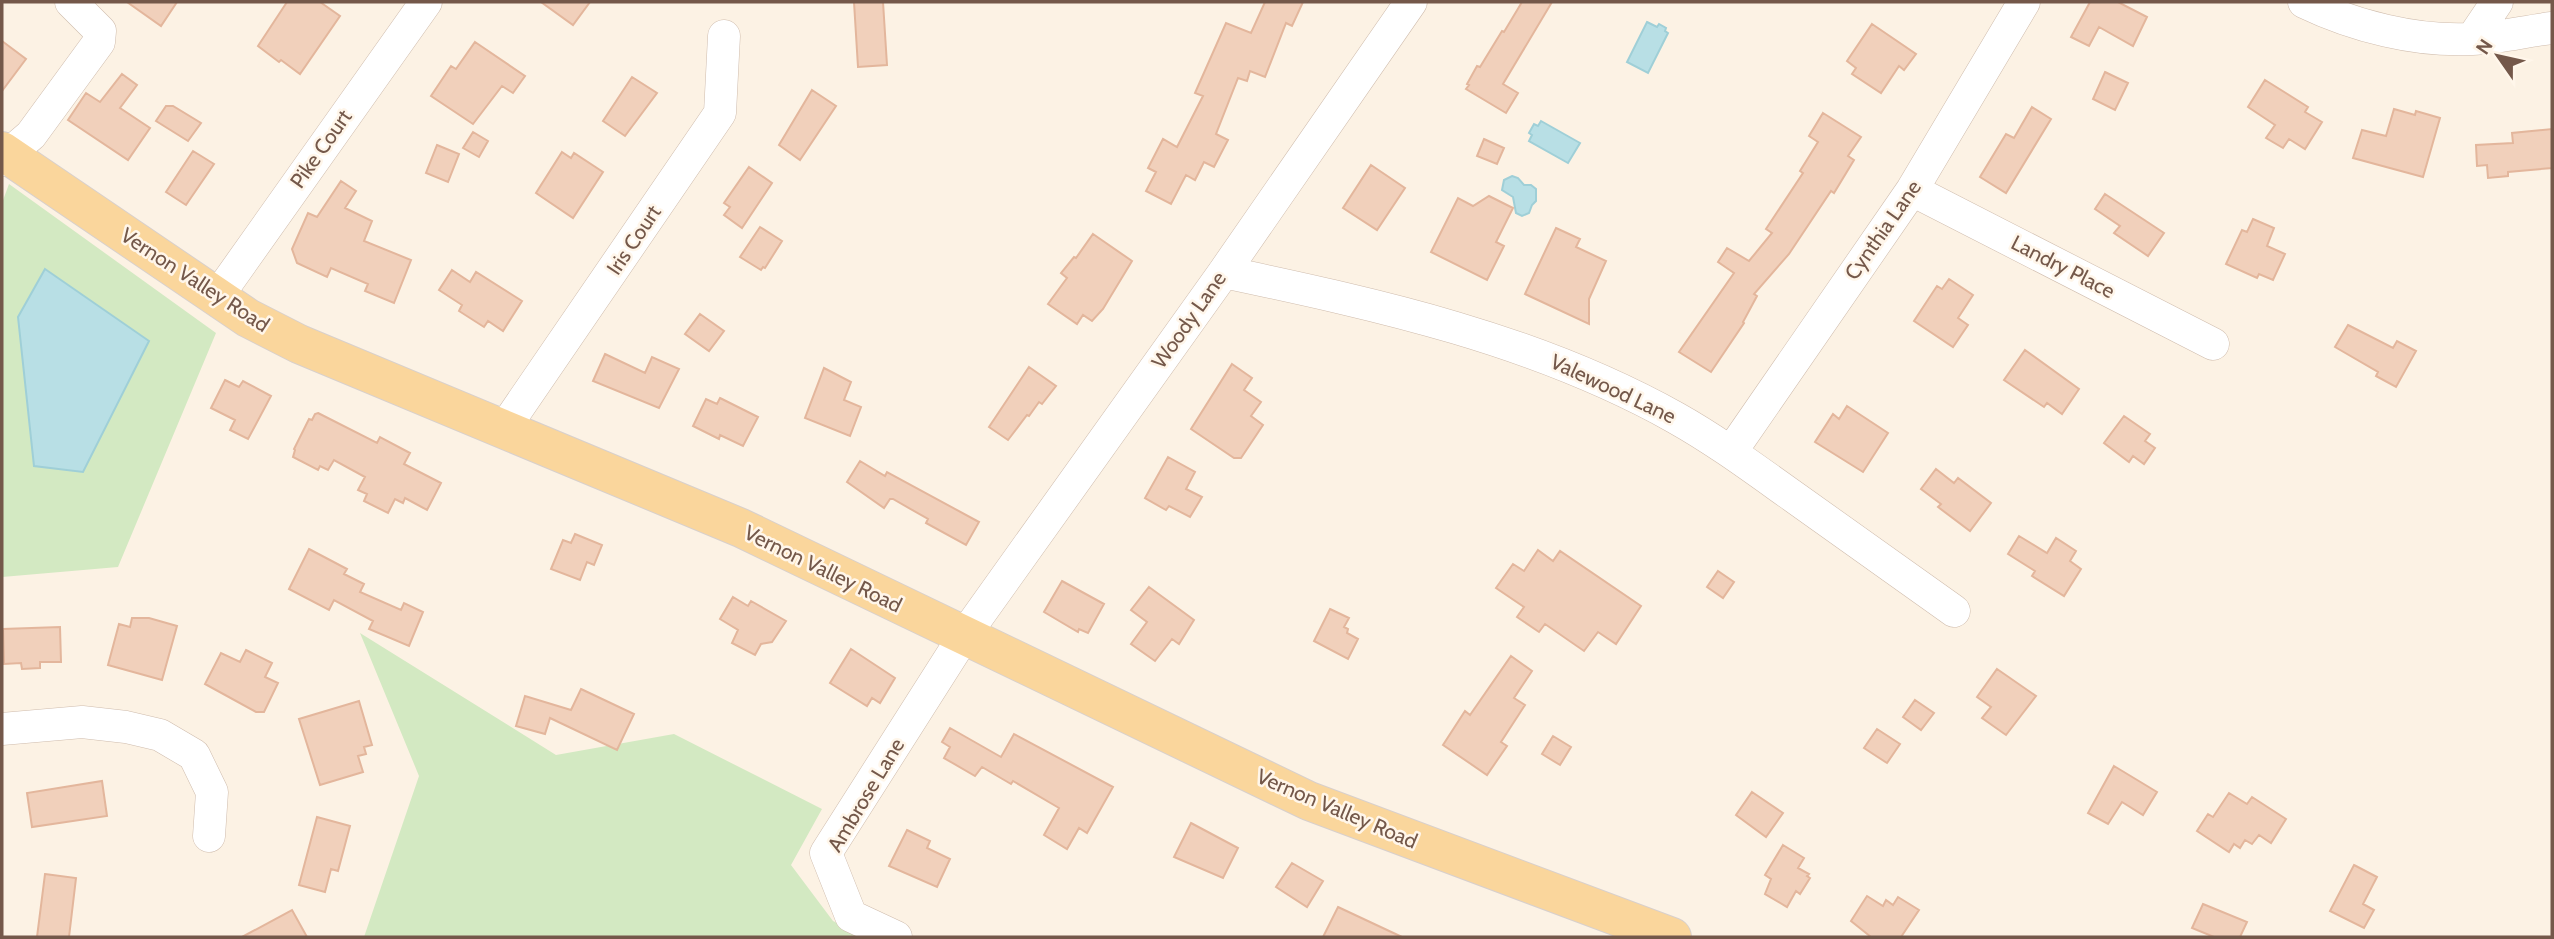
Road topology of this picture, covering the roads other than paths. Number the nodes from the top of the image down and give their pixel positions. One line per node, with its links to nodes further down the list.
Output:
1 (71, 2): 10 (street)
2 (426, 2): 13 (street, Pike Court)
3 (1411, 2): 12 (street, Woody Lane)
4 (2024, 2): 11 (street, Cynthia Lane)
5 (2304, 2): 9 (street)
6 (2497, 2): 9 (street)
7 (2552, 28): 9 (street)
8 (724, 36): 15 (street, Iris Court)
9 (2472, 39)
10 (3, 155): 13 (main road, Vernon Valley Road)
11 (1912, 190): 14 (street, Landry Place); 16 (street, Cynthia Lane)
12 (1224, 272): 16 (street, Valewood Lane); 18 (street, Woody Lane)
13 (217, 297): 15 (main road, Vernon Valley Road)
14 (2213, 344)
15 (503, 430): 18 (main road, Vernon Valley Road)
16 (1731, 452): 17 (street, Valewood Lane)
17 (1954, 611)
18 (964, 636): 21 (street, Ambrose Lane); 22 (main road, Vernon Valley Road)
19 (2, 729): 20 (street)
20 (209, 836)
21 (896, 937)
22 (1672, 937)

